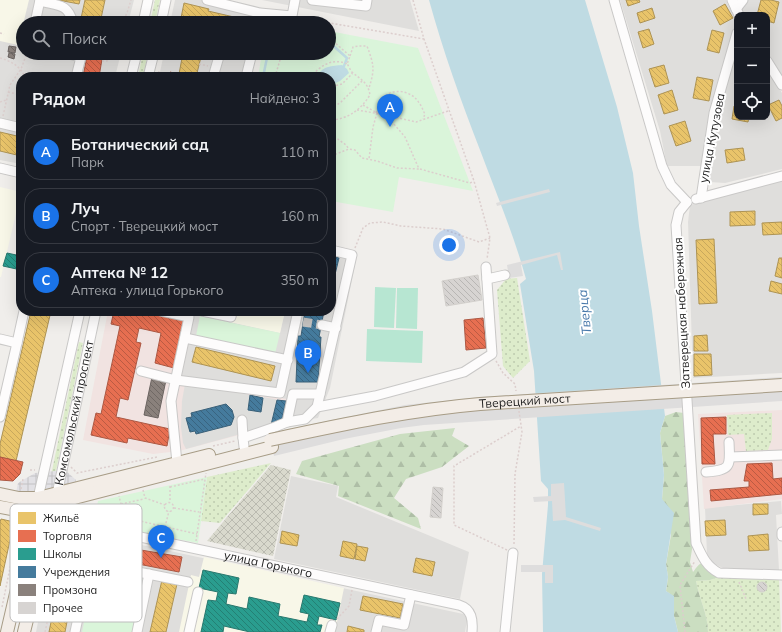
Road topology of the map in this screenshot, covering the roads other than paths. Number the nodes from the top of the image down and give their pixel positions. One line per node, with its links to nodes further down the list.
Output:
1 (148, 0): 15 (street)
2 (166, 0): 16 (street)
3 (295, 0): 12 (street)
4 (312, 0): 5 (street)
5 (367, 0)
6 (614, 0): 37 (street)
7 (732, 0): 11 (street)
8 (743, 0): 11 (street)
9 (40, 1): 13 (street); 14 (street)
10 (212, 1): 12 (street)
11 (737, 12)
12 (260, 13): 17 (street)
13 (37, 16)
14 (71, 16)
15 (145, 16)
16 (163, 16)
17 (259, 16)
18 (734, 43): 36 (street, улица Кутузова)
19 (80, 60): 25 (street)
20 (135, 60): 26 (street)
21 (152, 60): 27 (street)
22 (218, 60): 28 (street)
23 (248, 60): 29 (street)
24 (770, 66): 30 (street)
25 (77, 72)
26 (132, 72)
27 (149, 72)
28 (214, 72)
29 (247, 72)
30 (782, 85)
31 (0, 123): 32 (street)
32 (16, 127)
33 (0, 168): 34 (street)
34 (16, 172)
35 (782, 176): 36 (street)
36 (701, 198): 37 (street)
37 (688, 202): 85 (street, Затверецкая набережная)
38 (336, 251): 48 (street)
39 (486, 267): 41 (street)
40 (505, 275): 41 (street)
41 (487, 279): 62 (street)
42 (23, 316): 53 (street)
43 (79, 316): 49 (street, Комсомольский проспект)
44 (95, 316): 52 (street, Комсомольский проспект)
45 (184, 316): 50 (street)
46 (299, 316): 54 (street)
47 (322, 324): 48 (street)
48 (336, 328): 61 (street)
49 (74, 337): 52 (street); 75 (street, Комсомольский проспект)
50 (185, 338): 54 (street); 56 (street)
51 (0, 339): 53 (street)
52 (90, 340): 74 (street, Комсомольский проспект)
53 (17, 343): 63 (street)
54 (288, 360): 59 (street)
55 (141, 371): 56 (street)
56 (176, 380): 59 (street); 71 (street)
57 (782, 385): 68 (main road, Тверецкий мост, bridge)
58 (782, 392): 68 (main road, Тверецкий мост)
59 (280, 393): 60 (street)
60 (293, 394): 61 (street); 65 (street)
61 (320, 394): 62 (street)
62 (317, 407): 65 (street)
63 (0, 417)
64 (242, 420): 66 (street)
65 (287, 422): 66 (street)
66 (243, 442): 68 (main road); 71 (main road)
67 (729, 442): 70 (street)
68 (271, 444): 74 (main road)
69 (782, 455): 70 (street)
70 (730, 457): 72 (street)
71 (177, 463): 74 (main road)
72 (706, 472)
73 (0, 494): 75 (main road)
74 (56, 498): 75 (main road); 76 (main road, Комсомольский проспект)
75 (36, 504)
76 (54, 504)
77 (0, 507): 78 (main road)
78 (10, 509)
79 (782, 532): 80 (street)
80 (782, 536)
81 (142, 537): 88 (street, улица Горького)
82 (513, 553): 101 (street)
83 (142, 573): 84 (street)
84 (149, 574): 86 (street); 89 (street)
85 (782, 575)
86 (188, 582)
87 (198, 592): 99 (street)
88 (411, 594): 94 (street, улица Горького); 100 (street)
89 (142, 608)
90 (10, 619): 95 (main road, Комсомольский проспект)
91 (26, 622): 96 (main road, Комсомольский проспект)
92 (77, 622): 97 (street)
93 (139, 622): 98 (street)
94 (472, 628)
95 (7, 632)
96 (24, 632)
97 (75, 632)
98 (137, 632)
99 (189, 632)
100 (376, 632)
101 (505, 632)

